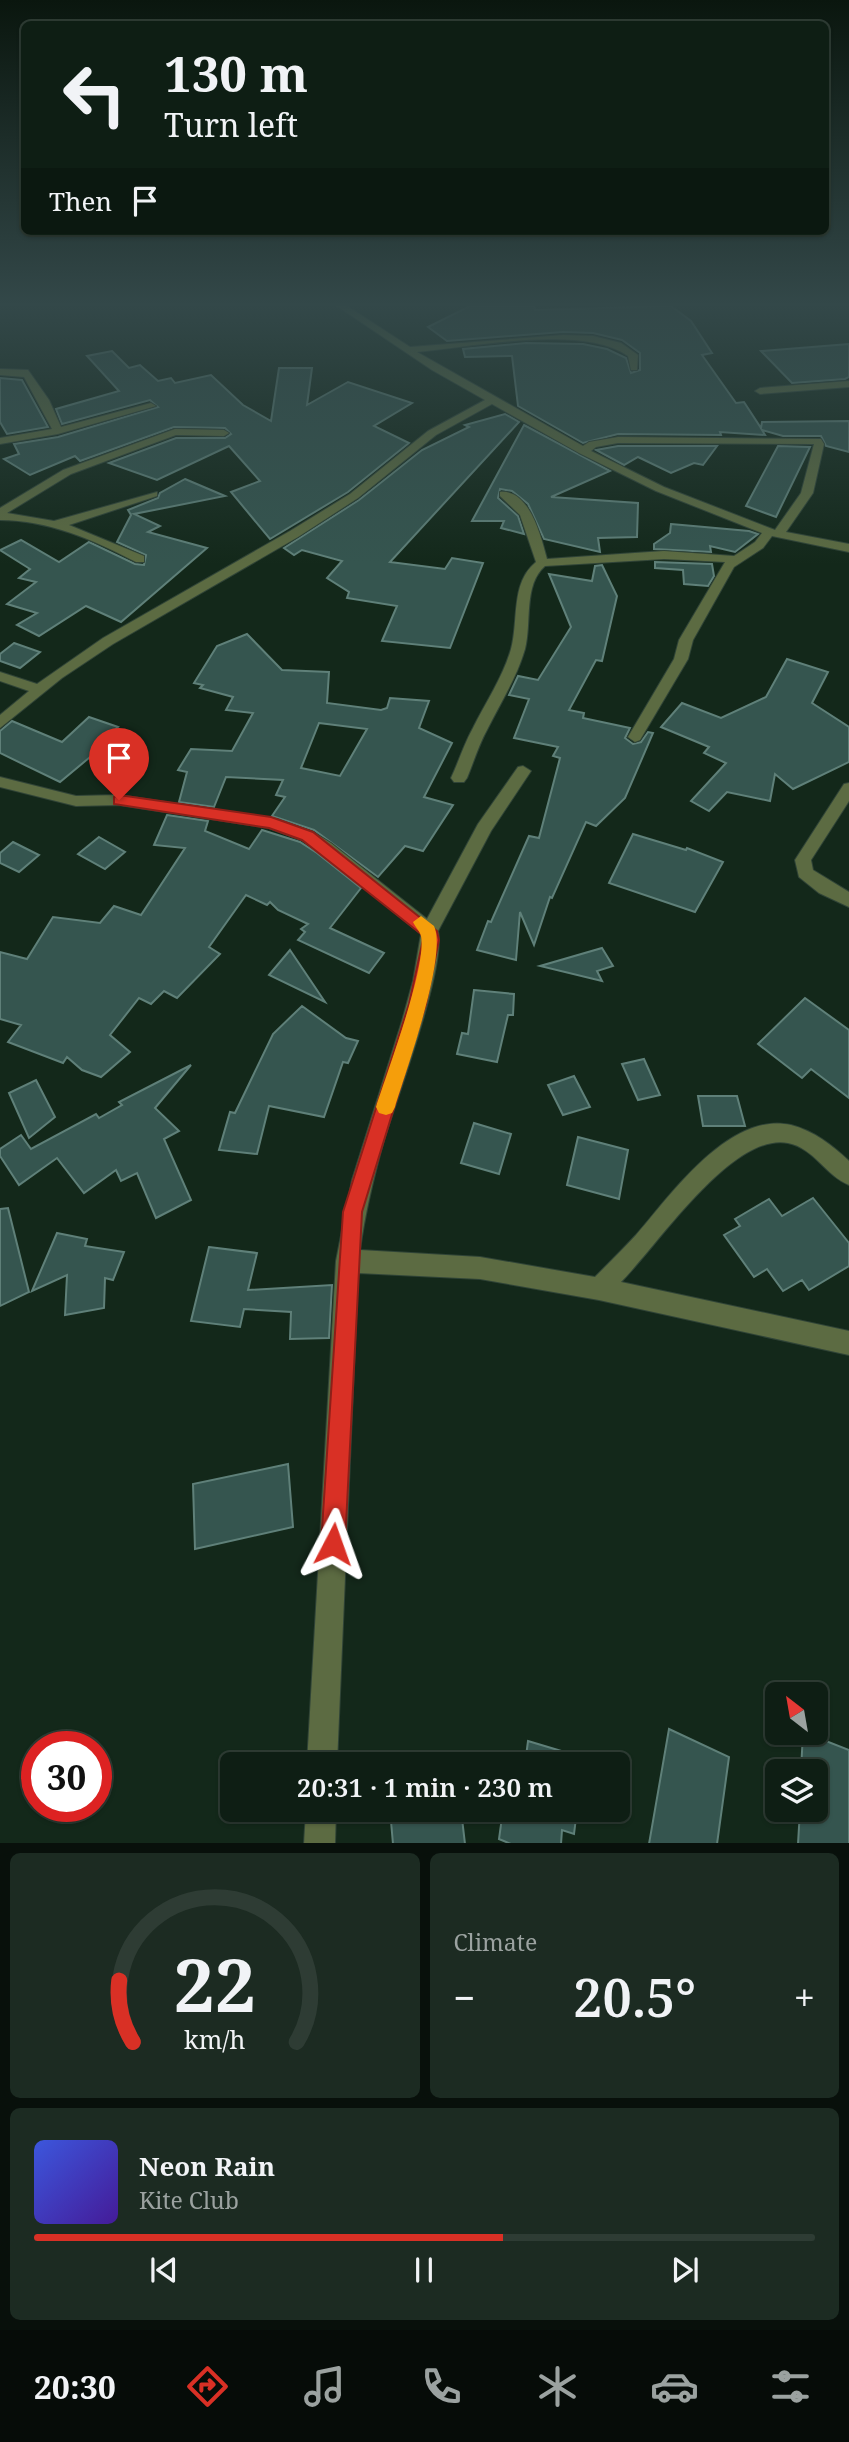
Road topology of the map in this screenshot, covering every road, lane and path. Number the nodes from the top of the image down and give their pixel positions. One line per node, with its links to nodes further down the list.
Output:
1 (39, 392): 5 (street)
2 (481, 392): 3 (street)
3 (494, 399): 8 (street); 19 (street)
4 (151, 406): 5 (street)
5 (58, 431): 7 (street)
6 (224, 433): 11 (street)
7 (0, 441)
8 (583, 451): 13 (street); 13 (street)
9 (153, 494): 12 (street)
10 (504, 494): 17 (street)
11 (0, 515): 12 (street)
12 (48, 524): 15 (street)
13 (774, 533): 14 (street); 16 (street)
14 (849, 548)
15 (139, 559)
16 (738, 560): 17 (street); 21 (street)
17 (542, 563): 23 (street)
18 (0, 676): 19 (street)
19 (40, 690): 20 (street)
20 (0, 723)
21 (635, 737)
22 (523, 771): 27 (street)
23 (459, 778)
24 (0, 782): 27 (street)
25 (849, 788): 26 (street)
26 (849, 900)
27 (429, 931): 29 (street)
28 (849, 1175): 30 (street)
29 (347, 1261): 30 (street); 32 (street)
30 (600, 1289): 31 (street)
31 (849, 1343)
32 (323, 1752)
33 (320, 1822): 34 (street)
34 (319, 1843)

